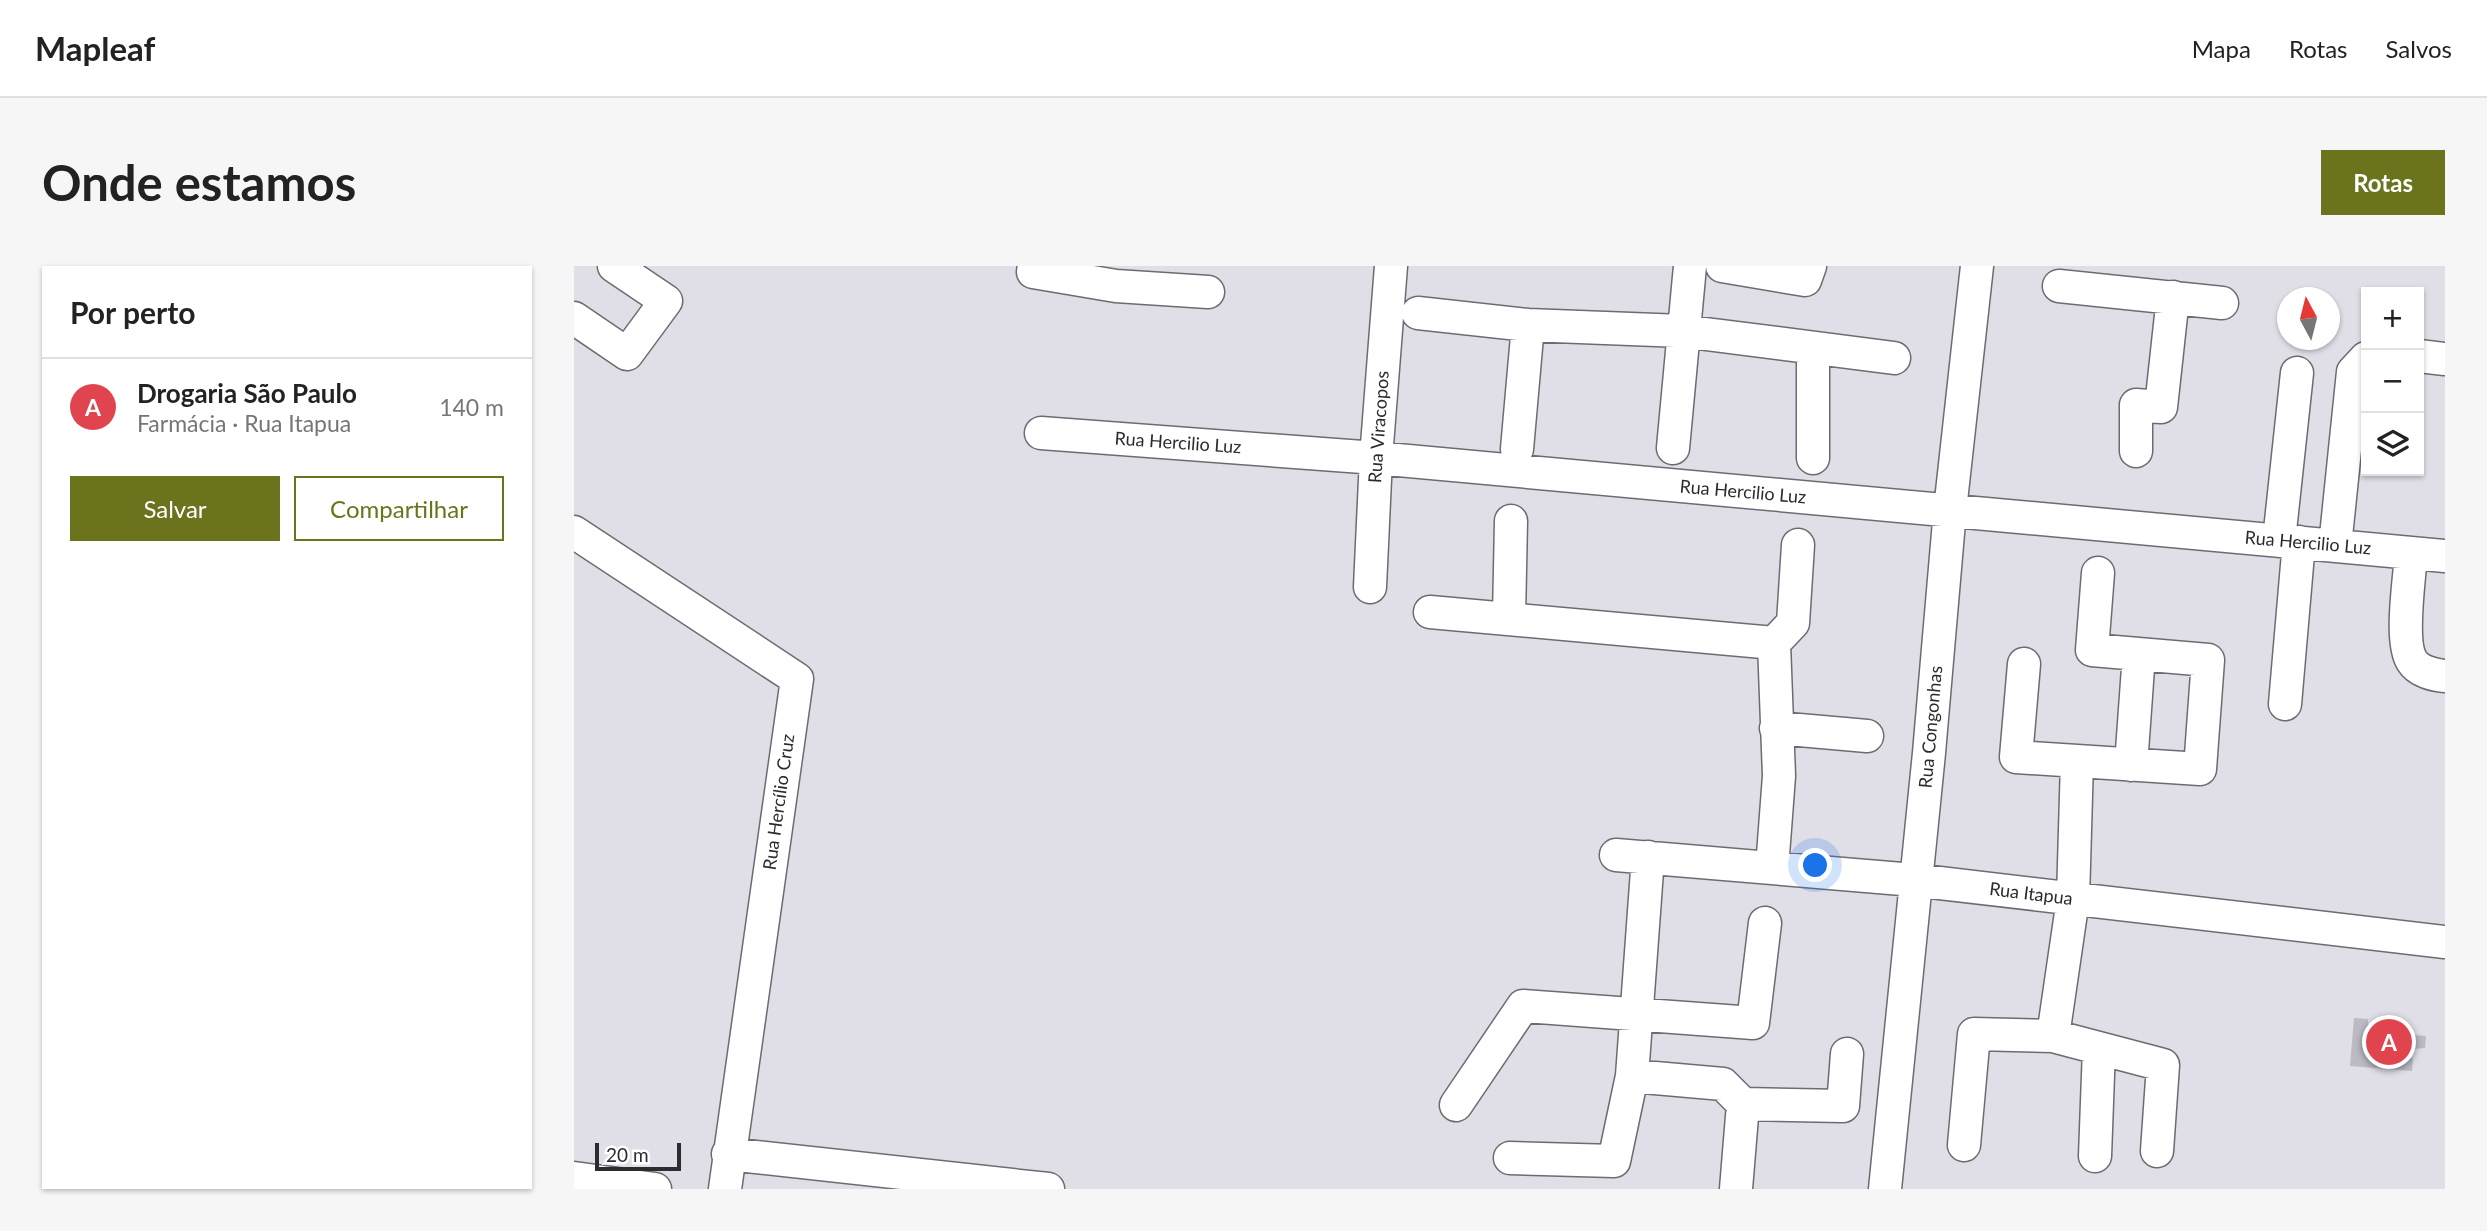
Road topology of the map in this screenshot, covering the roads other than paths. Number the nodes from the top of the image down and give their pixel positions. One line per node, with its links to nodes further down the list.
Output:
1 (614, 266): 15 (street)
2 (1034, 266): 8 (street)
3 (1391, 266): 28 (street, Rua Viracopos)
4 (1690, 266): 17 (street)
5 (1721, 266): 6 (street)
6 (1810, 266)
7 (1977, 266): 30 (street, Rua Congonhas)
8 (1116, 276): 11 (street)
9 (2128, 279): 10 (street); 12 (street)
10 (2059, 286)
11 (1208, 292)
12 (2173, 297): 13 (street); 27 (street)
13 (2222, 303)
14 (1418, 313): 16 (street)
15 (574, 318)
16 (1528, 325): 17 (street); 26 (street)
17 (1682, 331): 18 (street); 25 (street)
18 (1814, 348): 20 (street); 29 (street)
19 (2424, 357): 21 (street)
20 (1894, 358)
21 (2445, 359)
22 (2361, 363): 35 (street)
23 (2297, 373): 33 (street)
24 (1041, 433): 28 (street, Rua Hercilio Luz)
25 (1672, 448)
26 (1517, 449)
27 (2136, 451)
28 (1376, 458): 30 (street, Rua Hercilio Luz); 39 (street, Rua Viracopos)
29 (1814, 458)
30 (1950, 510): 33 (street, Rua Hercilio Luz); 54 (street, Rua Congonhas)
31 (1511, 521): 41 (street)
32 (574, 532): 67 (street, Rua Hercílio Cruz)
33 (2289, 541): 35 (street, Rua Hercilio Luz); 46 (street)
34 (1798, 545): 42 (street)
35 (2335, 545): 36 (street, Rua Hercilio Luz)
36 (2411, 553): 37 (street, Rua Hercilio Luz); 45 (street)
37 (2445, 556)
38 (2098, 573): 43 (street)
39 (1370, 587)
40 (1430, 612): 41 (street)
41 (1509, 617): 42 (street)
42 (1774, 643): 47 (street)
43 (2139, 654): 50 (street); 50 (street)
44 (2024, 664): 49 (street)
45 (2445, 676)
46 (2286, 704)
47 (1776, 729): 48 (street); 53 (street)
48 (1867, 736)
49 (2077, 761): 50 (street); 55 (street)
50 (2131, 765)
51 (1616, 855): 52 (street, Rua Itapua)
52 (1648, 857): 53 (street, Rua Itapua); 58 (street)
53 (1772, 868): 54 (street, Rua Itapua)
54 (1914, 880): 55 (street, Rua Itapua); 75 (street, Rua Congonhas)
55 (2074, 899): 57 (street, Rua Itapua); 59 (street)
56 (1765, 923): 58 (street)
57 (2445, 942)
58 (1638, 1017): 62 (street); 64 (street)
59 (2053, 1036): 60 (street); 65 (street)
60 (2099, 1048): 66 (street); 68 (street)
61 (1847, 1054): 63 (street)
62 (1632, 1076): 63 (street); 69 (street)
63 (1743, 1104): 74 (street)
64 (1456, 1105)
65 (1964, 1145)
66 (2157, 1151)
67 (728, 1154): 72 (street, Rua Hercílio Cruz); 73 (street)
68 (2095, 1156)
69 (1510, 1158)
70 (574, 1178): 71 (street)
71 (656, 1189)
72 (724, 1189)
73 (1048, 1189)
74 (1736, 1189)
75 (1885, 1189)

